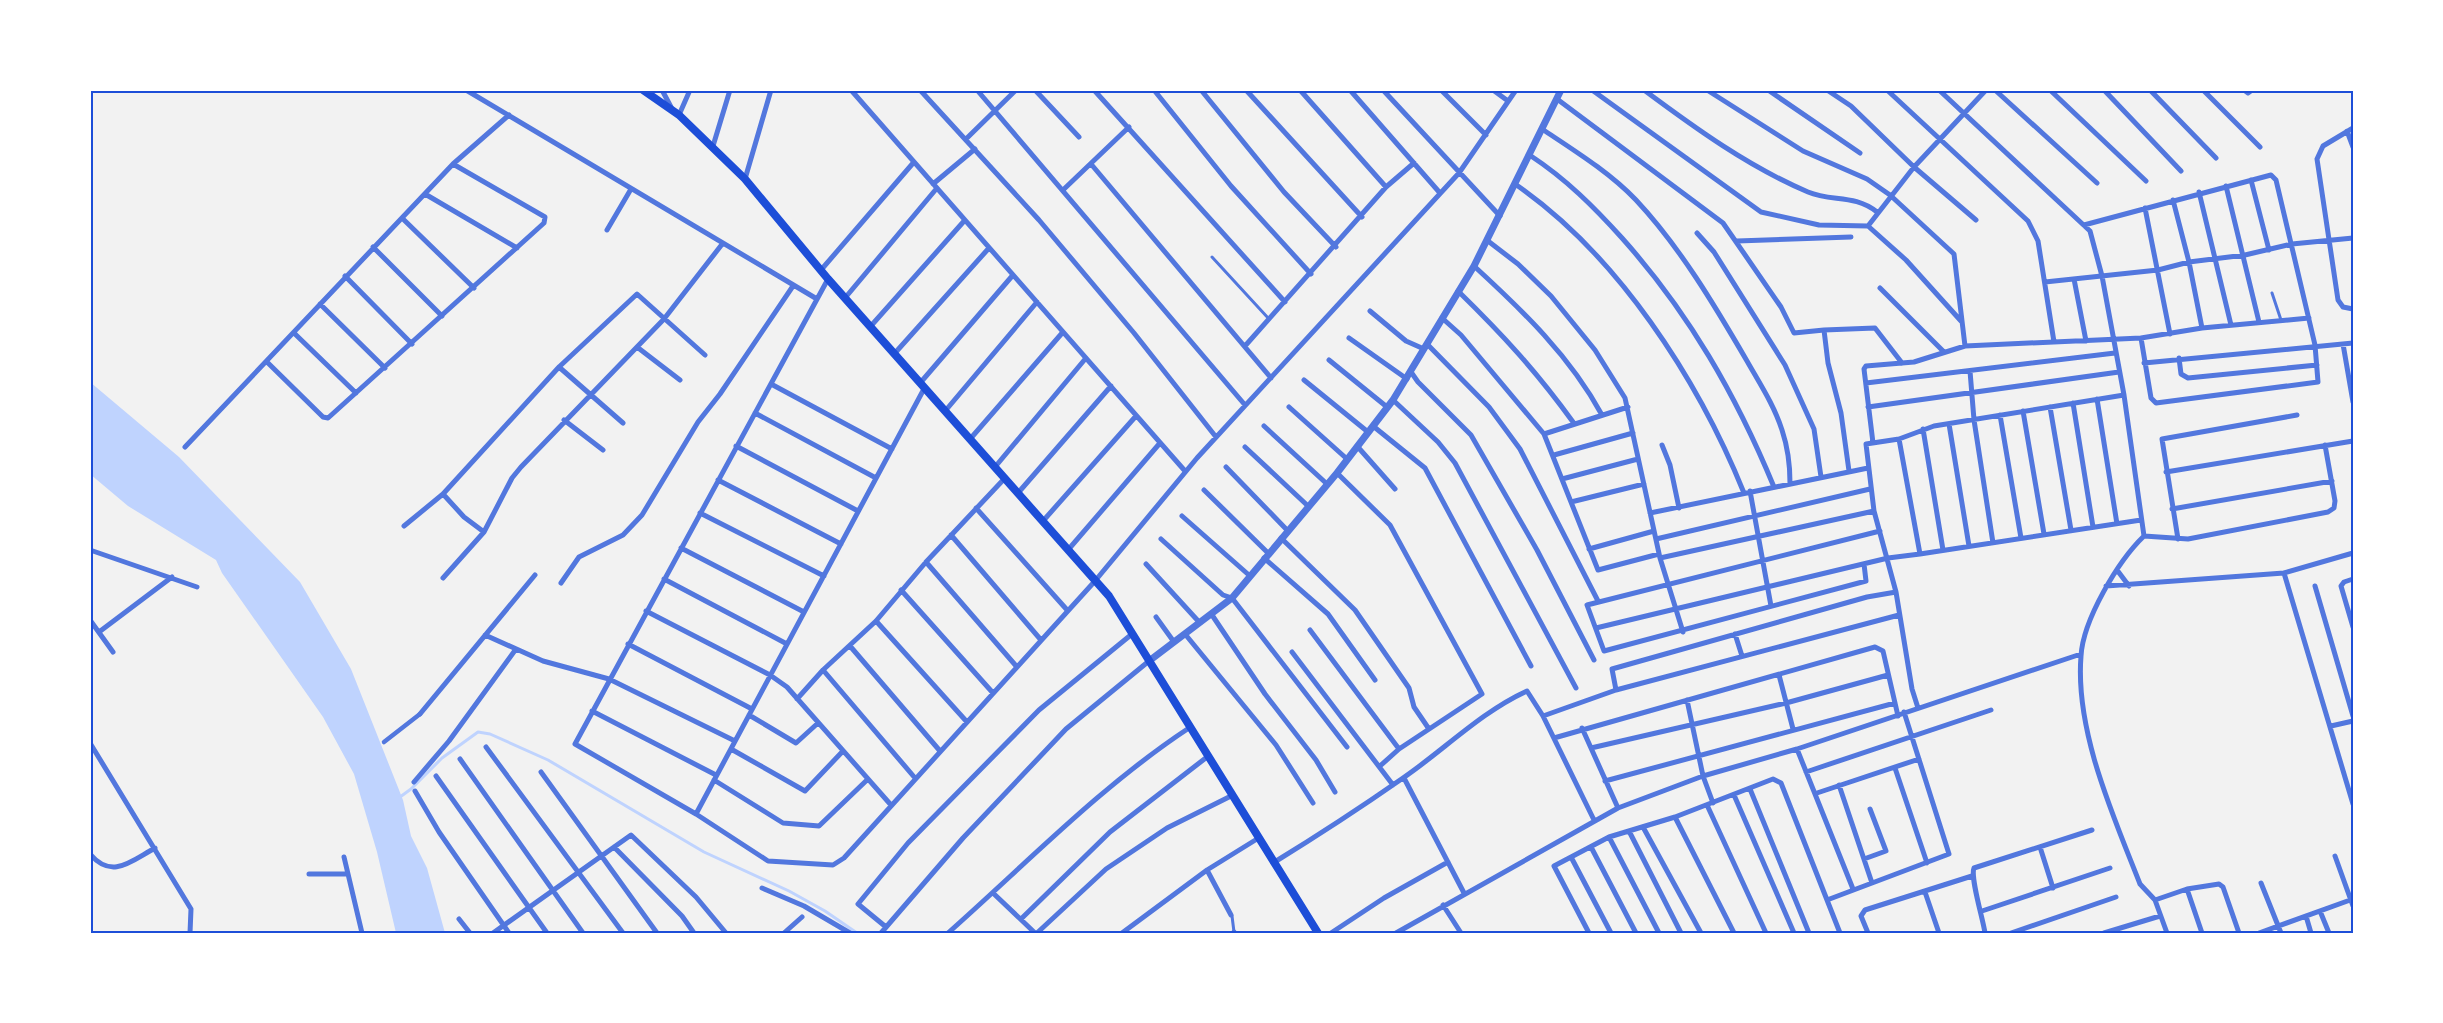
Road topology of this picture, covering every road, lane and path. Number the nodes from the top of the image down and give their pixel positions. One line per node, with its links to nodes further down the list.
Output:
1 (466, 90): 43 (street)
2 (643, 90): 40 (main road)
3 (662, 90): 40 (street)
4 (690, 90): 44 (street)
5 (729, 90): 52 (street)
6 (771, 90): 66 (street)
7 (851, 90): 59 (street)
8 (920, 90): 50 (street)
9 (977, 90): 41 (street)
10 (1016, 90): 41 (street)
11 (1035, 90): 49 (street)
12 (1094, 90): 45 (street)
13 (1154, 90): 111 (street)
14 (1202, 90): 99 (street)
15 (1246, 90): 84 (street)
16 (1300, 90): 73 (street)
17 (1350, 90): 60 (street)
18 (1383, 90): 65 (street)
19 (1441, 90): 48 (street)
20 (1493, 90): 39 (street)
21 (1516, 90): 39 (street)
22 (1561, 90): 38 (street)
23 (1592, 90): 89 (street)
24 (1644, 90): 82 (street)
25 (1707, 90): 79 (street)
26 (1768, 90): 56 (street)
27 (1827, 90): 63 (street)
28 (1887, 90): 51 (street)
29 (1939, 90): 42 (street)
30 (1986, 90): 42 (street)
31 (1995, 90): 69 (street)
32 (2050, 90): 68 (street)
33 (2104, 90): 64 (street)
34 (2150, 90): 58 (street)
35 (2204, 90): 53 (street)
36 (2244, 90): 37 (street)
37 (2252, 90)
38 (1557, 99): 46 (street); 95 (street)
39 (1508, 101): 48 (street)
40 (672, 109): 44 (main road)
41 (994, 109): 50 (street); 75 (street)
42 (1964, 114): 51 (street); 88 (street)
43 (509, 115): 61 (street); 74 (street)
44 (679, 115): 52 (main road)
45 (1129, 127): 62 (street); 126 (street)
46 (1542, 129): 57 (street); 244 (street)
47 (2350, 130): 54 (street); 96 (street)
48 (1486, 135): 65 (street)
49 (1079, 137)
50 (966, 139): 55 (street)
51 (1939, 140): 63 (street); 117 (street)
52 (713, 146): 66 (main road)
53 (2260, 147)
54 (2353, 147)
55 (975, 149): 71 (street); 214 (street)
56 (1860, 153)
57 (1531, 156): 70 (street); 247 (street)
58 (2216, 158)
59 (914, 162): 71 (street); 109 (street)
60 (1414, 163): 73 (street); 78 (street)
61 (453, 164): 77 (street); 101 (street)
62 (1091, 164): 75 (street); 154 (street)
63 (1914, 167): 79 (street); 87 (street)
64 (2181, 171)
65 (1459, 173): 78 (street); 83 (street)
66 (745, 179): 109 (main road)
67 (2251, 180): 72 (street); 98 (street); 103 (street)
68 (2146, 181)
69 (2097, 183)
70 (1515, 184): 83 (street); 251 (street)
71 (935, 186): 86 (street); 123 (street)
72 (2226, 186): 76 (street); 104 (street)
73 (1386, 187): 84 (street)
74 (631, 189): 90 (street); 97 (street)
75 (1063, 190): 190 (street)
76 (2199, 192): 80 (street); 106 (street)
77 (425, 194): 85 (street); 101 (street)
78 (1440, 194): 175 (street)
79 (1890, 195): 82 (street); 136 (street)
80 (2173, 200): 81 (street); 107 (street)
81 (2145, 208): 88 (street); 110 (street)
82 (1877, 212): 89 (street)
83 (1500, 216): 94 (street)
84 (1362, 217): 99 (street)
85 (402, 218): 100 (street); 119 (street)
86 (965, 220): 102 (street); 139 (street)
87 (1976, 220)
88 (2084, 225): 114 (street)
89 (1868, 226): 136 (street)
90 (607, 230)
91 (1697, 233): 238 (street)
92 (1851, 237): 95 (street)
93 (2353, 238): 96 (street)
94 (1488, 241): 108 (street); 193 (street)
95 (1737, 241): 141 (street)
96 (2329, 242): 98 (street); 128 (street)
97 (723, 243): 118 (street); 133 (street)
98 (2292, 244): 103 (street); 132 (street)
99 (1336, 246): 111 (street)
100 (373, 248): 113 (street); 130 (street)
101 (518, 248): 119 (street)
102 (989, 248): 112 (street); 159 (street)
103 (2269, 250): 104 (street)
104 (2245, 255): 106 (street); 137 (street)
105 (1212, 257): 134 (lane)
106 (2217, 259): 107 (street); 138 (street)
107 (2189, 262): 110 (street); 140 (street)
108 (1474, 266): 121 (street); 199 (street)
109 (821, 270): 115 (main road)
110 (2158, 270): 114 (street); 144 (street)
111 (1311, 274): 126 (street)
112 (1013, 275): 125 (street); 180 (street)
113 (345, 276): 127 (street); 151 (street)
114 (2102, 276): 116 (street); 146 (street)
115 (828, 279): 123 (main road); 124 (street)
116 (2074, 279): 117 (street); 149 (street)
117 (2045, 282): 148 (street)
118 (793, 286): 124 (street); 311 (street)
119 (474, 288): 130 (street)
120 (1880, 288): 158 (street)
121 (1458, 291): 131 (street); 205 (street)
122 (2272, 293): 135 (lane)
123 (845, 298): 139 (main road)
124 (817, 299): 179 (street)
125 (1037, 302): 142 (street); 196 (street)
126 (1285, 302): 134 (street)
127 (320, 304): 143 (street); 170 (street)
128 (2353, 309)
129 (1370, 311): 157 (street)
130 (442, 316): 151 (street)
131 (1442, 318): 157 (street); 213 (street)
132 (2309, 318): 135 (street); 153 (street)
133 (664, 319): 156 (street); 161 (street); 169 (street)
134 (1270, 320): 154 (street)
135 (2281, 320): 137 (street)
136 (1962, 321): 155 (street)
137 (2259, 322): 138 (street)
138 (2231, 325): 140 (street)
139 (870, 327): 159 (main road)
140 (2202, 328): 144 (street)
141 (1824, 330): 166 (street); 235 (street)
142 (1063, 332): 162 (street); 215 (street)
143 (294, 333): 165 (street); 182 (street)
144 (2170, 334): 147 (street)
145 (1349, 338): 174 (street)
146 (2114, 338): 147 (street); 149 (street); 160 (street)
147 (2141, 338): 167 (street)
148 (2054, 342): 149 (street); 155 (street)
149 (2086, 342)
150 (2353, 343): 152 (street)
151 (412, 344): 170 (street)
152 (2343, 344): 153 (street); 173 (street)
153 (2315, 345): 163 (street); 168 (street)
154 (1245, 346): 175 (street)
155 (1965, 346): 158 (street)
156 (637, 347): 176 (street); 184 (street)
157 (1426, 347): 174 (street); 321 (street)
158 (1944, 352): 166 (street)
159 (895, 353): 180 (main road)
160 (2115, 353): 171 (street); 172 (street)
161 (705, 355)
162 (1086, 358): 181 (street); 231 (street)
163 (2179, 358): 167 (street); 168 (street)
164 (1329, 360): 192 (street)
165 (267, 362): 182 (street); 224 (street)
166 (1902, 363): 178 (street)
167 (2144, 363): 168 (street)
168 (2317, 365)
169 (559, 367): 184 (street); 253 (street)
170 (385, 368): 182 (street)
171 (1970, 371): 178 (street); 183 (street)
172 (2119, 372): 183 (street); 185 (street)
173 (2351, 374): 188 (street)
174 (1409, 375): 187 (street); 352 (street)
175 (1271, 378): 190 (street)
176 (680, 380)
177 (1304, 380): 211 (street)
178 (1866, 383): 194 (street)
179 (771, 384): 198 (street); 226 (street)
180 (923, 385): 196 (main road); 226 (street)
181 (1111, 386): 201 (street); 252 (street)
182 (356, 393)
183 (1972, 394): 194 (street); 204 (street)
184 (589, 395): 203 (street); 206 (street)
185 (2124, 395): 186 (street); 265 (street)
186 (2097, 399): 189 (street); 267 (street)
187 (1393, 400): 192 (street); 362 (street)
188 (2353, 402)
189 (2073, 403): 195 (street); 269 (street)
190 (1245, 405): 214 (street)
191 (1289, 406): 229 (street)
192 (1387, 407): 209 (street)
193 (1628, 407): 199 (street); 212 (street)
194 (1868, 407): 219 (street)
195 (2050, 407): 197 (street); 271 (street)
196 (946, 410): 215 (main road)
197 (2023, 411): 200 (street); 275 (street)
198 (755, 412): 222 (street); 239 (street)
199 (1602, 415): 205 (street)
200 (2000, 415): 204 (street); 280 (street)
201 (1136, 416): 218 (street); 266 (street)
202 (2297, 416): 236 (street)
203 (564, 420): 227 (street); 274 (street)
204 (1974, 420): 207 (street); 284 (street)
205 (1574, 422): 213 (street)
206 (623, 423)
207 (1949, 424): 210 (street); 286 (street)
208 (1264, 426): 245 (street)
209 (1373, 426): 211 (street); 354 (street)
210 (1923, 429): 216 (street); 291 (street)
211 (1368, 432): 223 (street)
212 (1633, 433): 228 (street); 230 (street)
213 (1545, 434): 228 (street)
214 (1216, 437): 234 (street)
215 (971, 438): 231 (main road)
216 (1899, 439): 219 (street); 293 (street)
217 (2353, 441): 221 (street)
218 (1160, 443): 234 (street); 290 (street)
219 (1873, 443): 233 (street)
220 (1662, 445): 257 (street)
221 (2325, 445): 236 (street); 243 (street)
222 (736, 446): 242 (street); 260 (street)
223 (1357, 446): 229 (street); 248 (street)
224 (185, 447)
225 (1245, 447): 255 (street)
226 (892, 449): 239 (street)
227 (603, 450)
228 (1554, 455): 241 (street)
229 (1347, 459): 237 (street)
230 (1638, 459): 241 (street); 246 (street)
231 (995, 467): 240 (main road)
232 (1226, 467): 270 (street)
233 (1868, 468): 235 (street); 249 (street)
234 (1185, 471): 310 (street)
235 (1849, 471): 238 (street)
236 (2166, 472): 258 (street)
237 (1337, 473): 245 (street); 386 (street)
238 (1821, 477): 244 (street)
239 (876, 478): 260 (street)
240 (1005, 478): 252 (main road); 256 (street)
241 (1562, 479): 254 (street)
242 (718, 480): 261 (street); 285 (street)
243 (2332, 480): 258 (street); 281 (street)
244 (1790, 483): 247 (street)
245 (1327, 484): 255 (street)
246 (1644, 484): 254 (street); 262 (street)
247 (1774, 487): 251 (street)
248 (1395, 489)
249 (1870, 489): 259 (street); 263 (street)
250 (1204, 490): 294 (street)
251 (1747, 492): 257 (street); 263 (street)
252 (1018, 493): 266 (main road)
253 (443, 494): 268 (street); 274 (street)
254 (1571, 502): 288 (street)
255 (1308, 506): 270 (street)
256 (976, 508): 276 (street); 325 (street)
257 (1679, 508): 262 (street)
258 (2172, 509): 281 (street)
259 (1874, 511): 273 (street); 277 (street)
260 (858, 512): 285 (street)
261 (700, 513): 287 (street); 304 (street)
262 (1650, 513): 272 (street)
263 (1755, 514): 277 (street); 283 (street)
264 (1182, 516): 305 (street)
265 (2140, 520): 267 (street); 278 (street)
266 (1043, 521): 290 (main road)
267 (2116, 524): 269 (street)
268 (404, 526)
269 (2093, 527): 271 (street)
270 (1287, 530): 279 (street)
271 (2071, 530): 275 (street)
272 (1654, 531): 283 (street); 288 (street)
273 (1880, 531): 296 (street); 297 (street)
274 (484, 532): 307 (street)
275 (2044, 534): 280 (street)
276 (951, 535): 298 (street); 342 (street)
277 (1759, 536): 295 (street); 297 (street)
278 (2144, 536): 281 (street); 301 (street)
279 (1281, 538): 294 (street); 386 (street)
280 (2021, 538): 284 (street)
281 (2178, 538)
282 (1161, 539): 320 (street)
283 (1656, 539): 295 (street)
284 (1993, 543): 286 (street)
285 (841, 544): 304 (street)
286 (1969, 546): 291 (street)
287 (681, 548): 308 (street); 326 (street)
288 (1589, 549): 295 (street)
289 (90, 550): 306 (street)
290 (1068, 550): 310 (main road)
291 (1943, 550): 293 (street)
292 (2353, 553): 302 (street)
293 (1920, 554): 296 (street)
294 (1266, 555): 305 (street); 361 (street)
295 (1660, 556): 312 (street)
296 (1888, 558): 300 (street); 319 (street)
297 (1763, 559): 312 (street); 313 (street)
298 (926, 562): 318 (street); 355 (street)
299 (1146, 564): 332 (street)
300 (1864, 564): 313 (street); 322 (street)
301 (2117, 570): 314 (street); 315 (street)
302 (2284, 573): 315 (street); 383 (street)
303 (535, 575): 341 (street)
304 (824, 576): 326 (street)
305 (1250, 576): 320 (street)
306 (172, 577): 317 (street); 336 (street)
307 (443, 578)
308 (664, 579): 324 (street); 345 (street)
309 (2353, 579): 333 (street)
310 (1095, 581): 325 (street); 338 (main road)
311 (561, 583)
312 (1669, 584): 321 (street); 323 (street)
313 (1766, 586): 322 (street); 323 (street)
314 (2106, 586): 315 (street); 350 (street)
315 (2129, 586)
316 (2315, 586): 378 (street)
317 (197, 587)
318 (901, 590): 331 (street); 364 (street)
319 (1896, 592): 328 (street); 340 (street)
320 (1232, 598): 327 (street); 394 (street)
321 (1598, 601): 334 (street)
322 (1771, 606): 337 (street)
323 (1677, 607): 334 (street); 337 (street)
324 (646, 611): 344 (street); 357 (street)
325 (1068, 611): 342 (street)
326 (804, 612): 345 (street)
327 (1212, 615): 332 (street); 421 (street)
328 (1899, 615): 351 (street); 369 (street)
329 (1156, 617): 343 (street)
330 (90, 620): 336 (street)
331 (876, 621): 346 (street); 380 (street)
332 (1200, 623): 339 (street)
333 (2353, 627)
334 (1596, 628): 337 (street)
335 (1310, 630): 397 (street)
336 (99, 632): 348 (street)
337 (1683, 632)
338 (1132, 634): 353 (main road); 483 (street)
339 (1185, 634): 343 (street); 425 (street)
340 (1735, 634): 351 (street); 363 (street)
341 (485, 635): 347 (street); 374 (street)
342 (1041, 640): 355 (street)
343 (1174, 642): 353 (street)
344 (628, 644): 360 (street); 370 (street)
345 (787, 644): 357 (street)
346 (850, 646): 356 (street); 400 (street)
347 (516, 650): 360 (street); 416 (street)
348 (112, 652)
349 (1292, 652): 405 (street)
350 (2081, 654): 369 (street); 470 (street)
351 (1742, 656): 363 (street)
352 (1594, 660)
353 (1149, 661): 384 (main road); 483 (street)
354 (1531, 666)
355 (1017, 667): 364 (street)
356 (823, 669): 365 (street); 412 (street)
357 (770, 675): 365 (street); 370 (street)
358 (1779, 675): 359 (street); 366 (street); 367 (street)
359 (1888, 675): 367 (street); 368 (street)
360 (609, 679): 372 (street); 390 (street)
361 (1375, 680)
362 (1576, 688)
363 (1616, 690): 376 (street)
364 (993, 693): 380 (street)
365 (797, 699): 381 (street)
366 (1687, 700): 382 (street); 385 (street)
367 (1785, 703): 382 (street); 387 (street)
368 (1895, 703): 377 (street); 387 (street)
369 (1918, 708): 373 (street)
370 (752, 709): 375 (street)
371 (1991, 710): 388 (street)
372 (592, 711): 411 (street); 431 (street)
373 (1904, 712): 377 (street); 388 (street)
374 (420, 714): 391 (street)
375 (749, 715): 381 (street); 390 (street)
376 (1543, 716): 389 (street); 413 (street)
377 (1898, 716): 398 (street)
378 (2353, 716)
379 (2353, 721): 383 (street)
380 (967, 722): 400 (street)
381 (818, 723): 399 (street)
382 (1692, 726): 395 (street); 401 (street)
383 (2331, 726): 427 (street)
384 (1189, 728): 402 (main road); 466 (street)
385 (1582, 728): 389 (street); 395 (street)
386 (1430, 729): 397 (street)
387 (1793, 729): 401 (street)
388 (1913, 737): 404 (street); 408 (street)
389 (1554, 738): 433 (street)
390 (735, 741): 396 (street)
391 (384, 742)
392 (90, 743): 442 (street)
393 (486, 747): 456 (street)
394 (1347, 747)
395 (1591, 748): 415 (street)
396 (730, 749): 399 (street); 411 (street)
397 (1399, 749): 405 (street)
398 (1797, 749): 408 (street); 410 (street)
399 (843, 751): 414 (street)
400 (940, 751): 412 (street)
401 (1699, 755): 410 (street); 415 (street)
402 (1207, 757): 424 (main road); 481 (street)
403 (460, 759): 464 (street)
404 (1919, 759): 406 (street); 450 (street)
405 (1380, 766): 417 (street)
406 (1895, 768): 418 (street); 450 (street)
407 (541, 772): 445 (street)
408 (1806, 772): 422 (street)
409 (436, 776): 473 (street)
410 (1703, 776): 426 (street); 429 (street)
411 (715, 778): 414 (street); 431 (street)
412 (915, 778): 428 (street)
413 (1404, 778): 417 (street); 449 (street)
414 (868, 779): 428 (street)
415 (1605, 781): 429 (street)
416 (414, 782)
417 (1393, 785): 451 (street)
418 (1839, 785): 422 (street); 448 (street)
419 (1750, 789): 423 (street); 469 (street); 516 (street)
420 (415, 791): 482 (street)
421 (1335, 792)
422 (1817, 793): 462 (street)
423 (1734, 795): 426 (street); 515 (street)
424 (1231, 796): 438 (main road); 501 (street)
425 (1313, 803)
426 (1710, 804): 432 (street); 514 (street)
427 (2353, 804)
428 (891, 805): 431 (street)
429 (1618, 808): 433 (street)
430 (1870, 809): 448 (street)
431 (696, 814)
432 (1675, 817): 434 (street); 513 (street)
433 (1594, 820): 467 (street)
434 (1643, 827): 436 (street); 512 (street)
435 (2092, 830): 441 (street)
436 (1629, 831): 437 (street); 511 (street)
437 (1609, 837): 440 (street); 510 (street)
438 (1257, 839): 451 (main road); 453 (street)
439 (614, 847): 445 (street); 495 (street); 496 (street)
440 (1592, 847): 446 (street); 509 (street)
441 (2040, 847): 457 (street); 461 (street)
442 (155, 848): 443 (street); 486 (street)
443 (90, 854)
444 (2335, 856): 471 (street)
445 (601, 857): 456 (street); 494 (street)
446 (1571, 857): 507 (street); 508 (street)
447 (344, 858): 455 (street)
448 (1864, 859): 458 (street)
449 (1448, 862): 467 (street); 504 (street)
450 (1927, 862): 458 (street)
451 (1273, 863): 503 (main road)
452 (2110, 868): 461 (street)
453 (1207, 870): 476 (street); 502 (street)
454 (309, 874): 455 (street)
455 (347, 874): 487 (street)
456 (579, 874): 464 (street); 493 (street)
457 (1972, 876): 465 (street); 474 (street)
458 (1872, 883): 462 (street)
459 (2261, 883): 484 (street)
460 (762, 888): 498 (street)
461 (2053, 888): 474 (street)
462 (1853, 889): 469 (street)
463 (2187, 889): 470 (street); 524 (street); 525 (street)
464 (554, 890): 473 (street); 492 (street)
465 (1925, 892): 518 (street); 519 (street)
466 (993, 893): 481 (street); 500 (street)
467 (1464, 893): 472 (street)
468 (2116, 897): 521 (street)
469 (1827, 900): 517 (street)
470 (2155, 900): 477 (street)
471 (2352, 902): 475 (street)
472 (1443, 905): 505 (street); 506 (street)
473 (530, 908): 482 (street); 491 (street)
474 (1982, 911): 520 (street)
475 (2320, 911): 478 (street); 528 (street)
476 (1231, 915): 485 (lane)
477 (2160, 916): 522 (street); 523 (street)
478 (2306, 916): 484 (street); 527 (street)
479 (802, 917): 497 (street)
480 (459, 919): 488 (street)
481 (1021, 919): 501 (street)
482 (503, 925): 489 (street); 490 (street)
483 (886, 927): 499 (street)
484 (2279, 930): 526 (street)
485 (1234, 932)
486 (190, 933)
487 (362, 933)
488 (470, 933)
489 (493, 933)
490 (509, 933)
491 (547, 933)
492 (583, 933)
493 (623, 933)
494 (657, 933)
495 (694, 933)
496 (726, 933)
497 (784, 933)
498 (850, 933)
499 (881, 933)
500 (948, 933)
501 (1036, 933)
502 (1122, 933)
503 (1318, 933)
504 (1331, 933)
505 (1396, 933)
506 (1461, 933)
507 (1590, 933)
508 (1611, 933)
509 (1636, 933)
510 (1659, 933)
511 (1681, 933)
512 (1701, 933)
513 (1734, 933)
514 (1766, 933)
515 (1794, 933)
516 (1809, 933)
517 (1840, 933)
518 (1868, 933)
519 (1939, 933)
520 (1985, 933)
521 (2011, 933)
522 (2104, 933)
523 (2167, 933)
524 (2202, 933)
525 (2239, 933)
526 (2259, 933)
527 (2312, 933)
528 (2329, 933)

